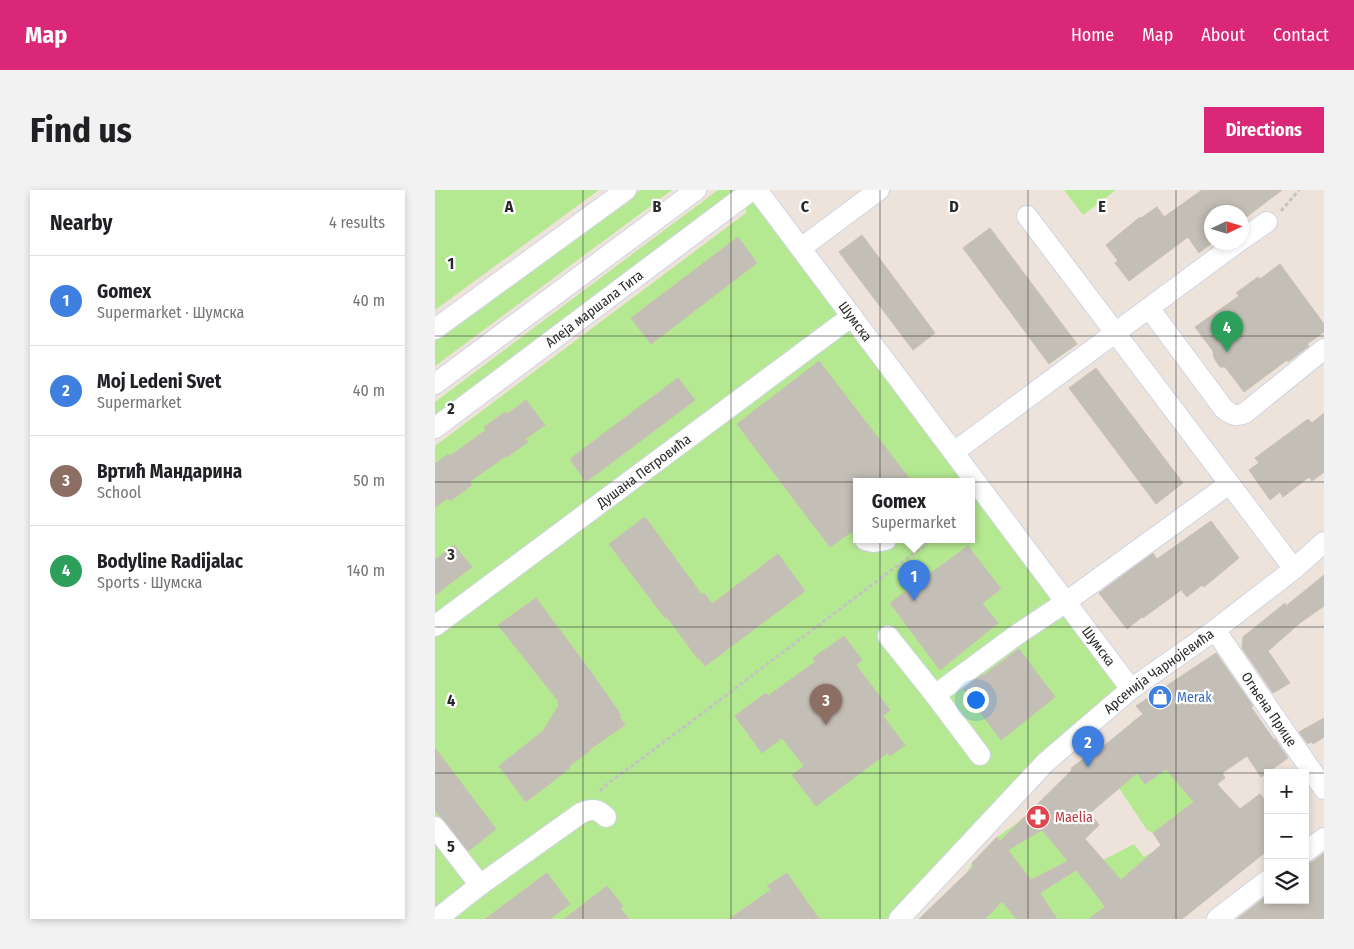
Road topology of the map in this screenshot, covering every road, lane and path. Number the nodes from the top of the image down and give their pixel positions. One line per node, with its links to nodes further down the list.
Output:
1 (626, 190): 14 (street)
2 (696, 190): 17 (street)
3 (752, 190): 18 (street, Алеја маршала Тита)
4 (757, 190): 10 (street, Шумска)
5 (879, 190): 10 (street)
6 (1299, 190): 8 (path)
7 (1027, 216): 15 (street)
8 (1267, 222): 9 (street)
9 (1249, 234)
10 (801, 248): 13 (street, Шумска)
11 (1228, 250): 12 (street)
12 (1149, 308): 15 (street); 16 (street)
13 (852, 316): 19 (street, Шумска); 27 (street, Душана Петровића)
14 (435, 329)
15 (1116, 333): 19 (street); 21 (street)
16 (1324, 349)
17 (435, 384)
18 (435, 428)
19 (954, 452): 20 (street, Шумска)
20 (967, 478)
21 (1229, 484): 25 (street); 26 (street)
22 (975, 488): 26 (street, Шумска)
23 (1324, 542): 25 (street, Арсенија Чарнојевића)
24 (928, 543): 34 (path)
25 (1293, 569): 28 (street, Арсенија Чарнојевића)
26 (1067, 602): 30 (street, Шумска); 31 (street)
27 (435, 626)
28 (1215, 630): 30 (street, Арсенија Чарнојевића); 33 (street, Огњена Прице)
29 (888, 636): 31 (street)
30 (1131, 689): 41 (street, Арсенија Чарнојевића)
31 (935, 695): 32 (street)
32 (980, 754)
33 (1324, 789)
34 (598, 813): 39 (street)
35 (435, 827): 39 (street)
36 (1324, 838): 37 (street)
37 (1309, 849)
38 (1264, 883): 42 (street)
39 (480, 885): 40 (street)
40 (437, 919)
41 (899, 919)
42 (1217, 919)

